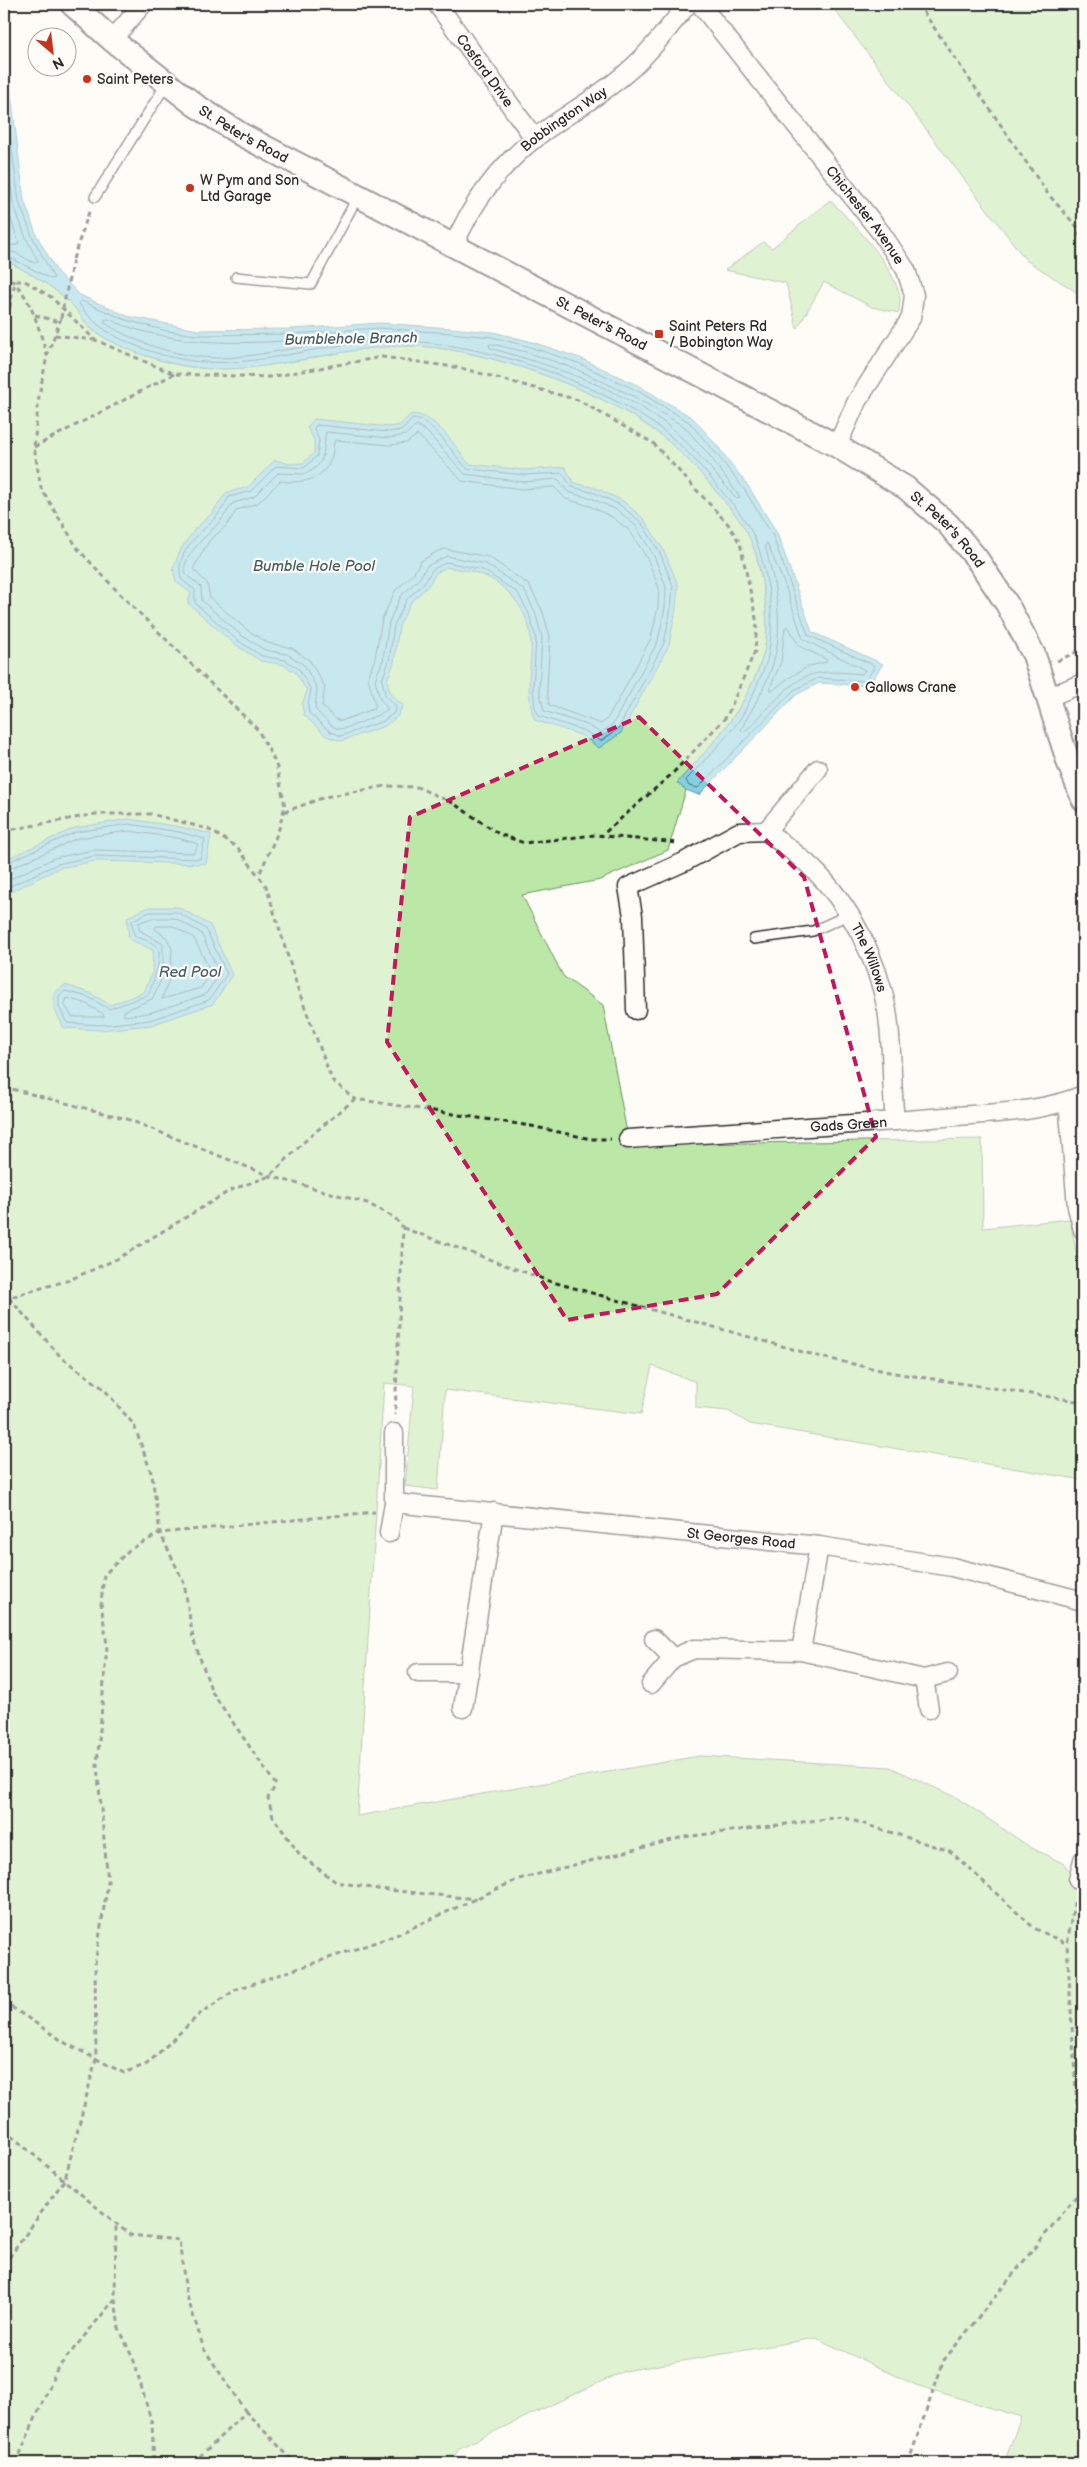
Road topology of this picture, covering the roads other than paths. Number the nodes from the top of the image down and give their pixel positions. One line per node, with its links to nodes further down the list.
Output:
1 (72, 4): 6 (street, St. Peter's Road)
2 (142, 4): 6 (street)
3 (437, 4): 8 (street, Cosford Drive)
4 (688, 4): 8 (street, Bobbington Way)
5 (700, 4): 13 (street, Chichester Avenue)
6 (112, 40): 7 (street, St. Peter's Road)
7 (167, 83): 9 (street, St. Peter's Road); 10 (lane)
8 (535, 139): 11 (street, Bobbington Way)
9 (358, 195): 11 (street, St. Peter's Road); 12 (lane)
10 (95, 197)
11 (454, 246): 13 (street, St. Peter's Road)
12 (236, 278)
13 (836, 446): 15 (street, St. Peter's Road)
14 (1083, 683): 15 (street)
15 (1049, 697): 17 (street, St. Peter's Road)
16 (818, 769): 18 (street)
17 (1083, 795)
18 (766, 831): 19 (street, The Willows); 21 (street)
19 (848, 915): 20 (lane); 23 (street, The Willows)
20 (754, 939)
21 (636, 1010)
22 (1076, 1098): 23 (street, Gads Green); 25 (street, Gads Green)
23 (895, 1121): 24 (street, Gads Green)
24 (628, 1138)
25 (1083, 1230)
26 (394, 1433): 27 (street)
27 (393, 1507): 28 (street, St Georges Road); 29 (street)
28 (494, 1512): 30 (street, St Georges Road); 36 (street)
29 (389, 1534)
30 (819, 1546): 31 (street, St Georges Road); 33 (street)
31 (1083, 1601)
32 (654, 1639): 34 (street)
33 (801, 1650): 34 (street); 38 (street)
34 (673, 1658): 39 (street)
35 (418, 1673): 36 (street)
36 (469, 1673): 40 (street)
37 (948, 1673): 38 (street)
38 (924, 1679): 41 (street)
39 (651, 1684)
40 (463, 1708)
41 (929, 1709)
42 (1083, 1860): 43 (street)
43 (1081, 1881)

